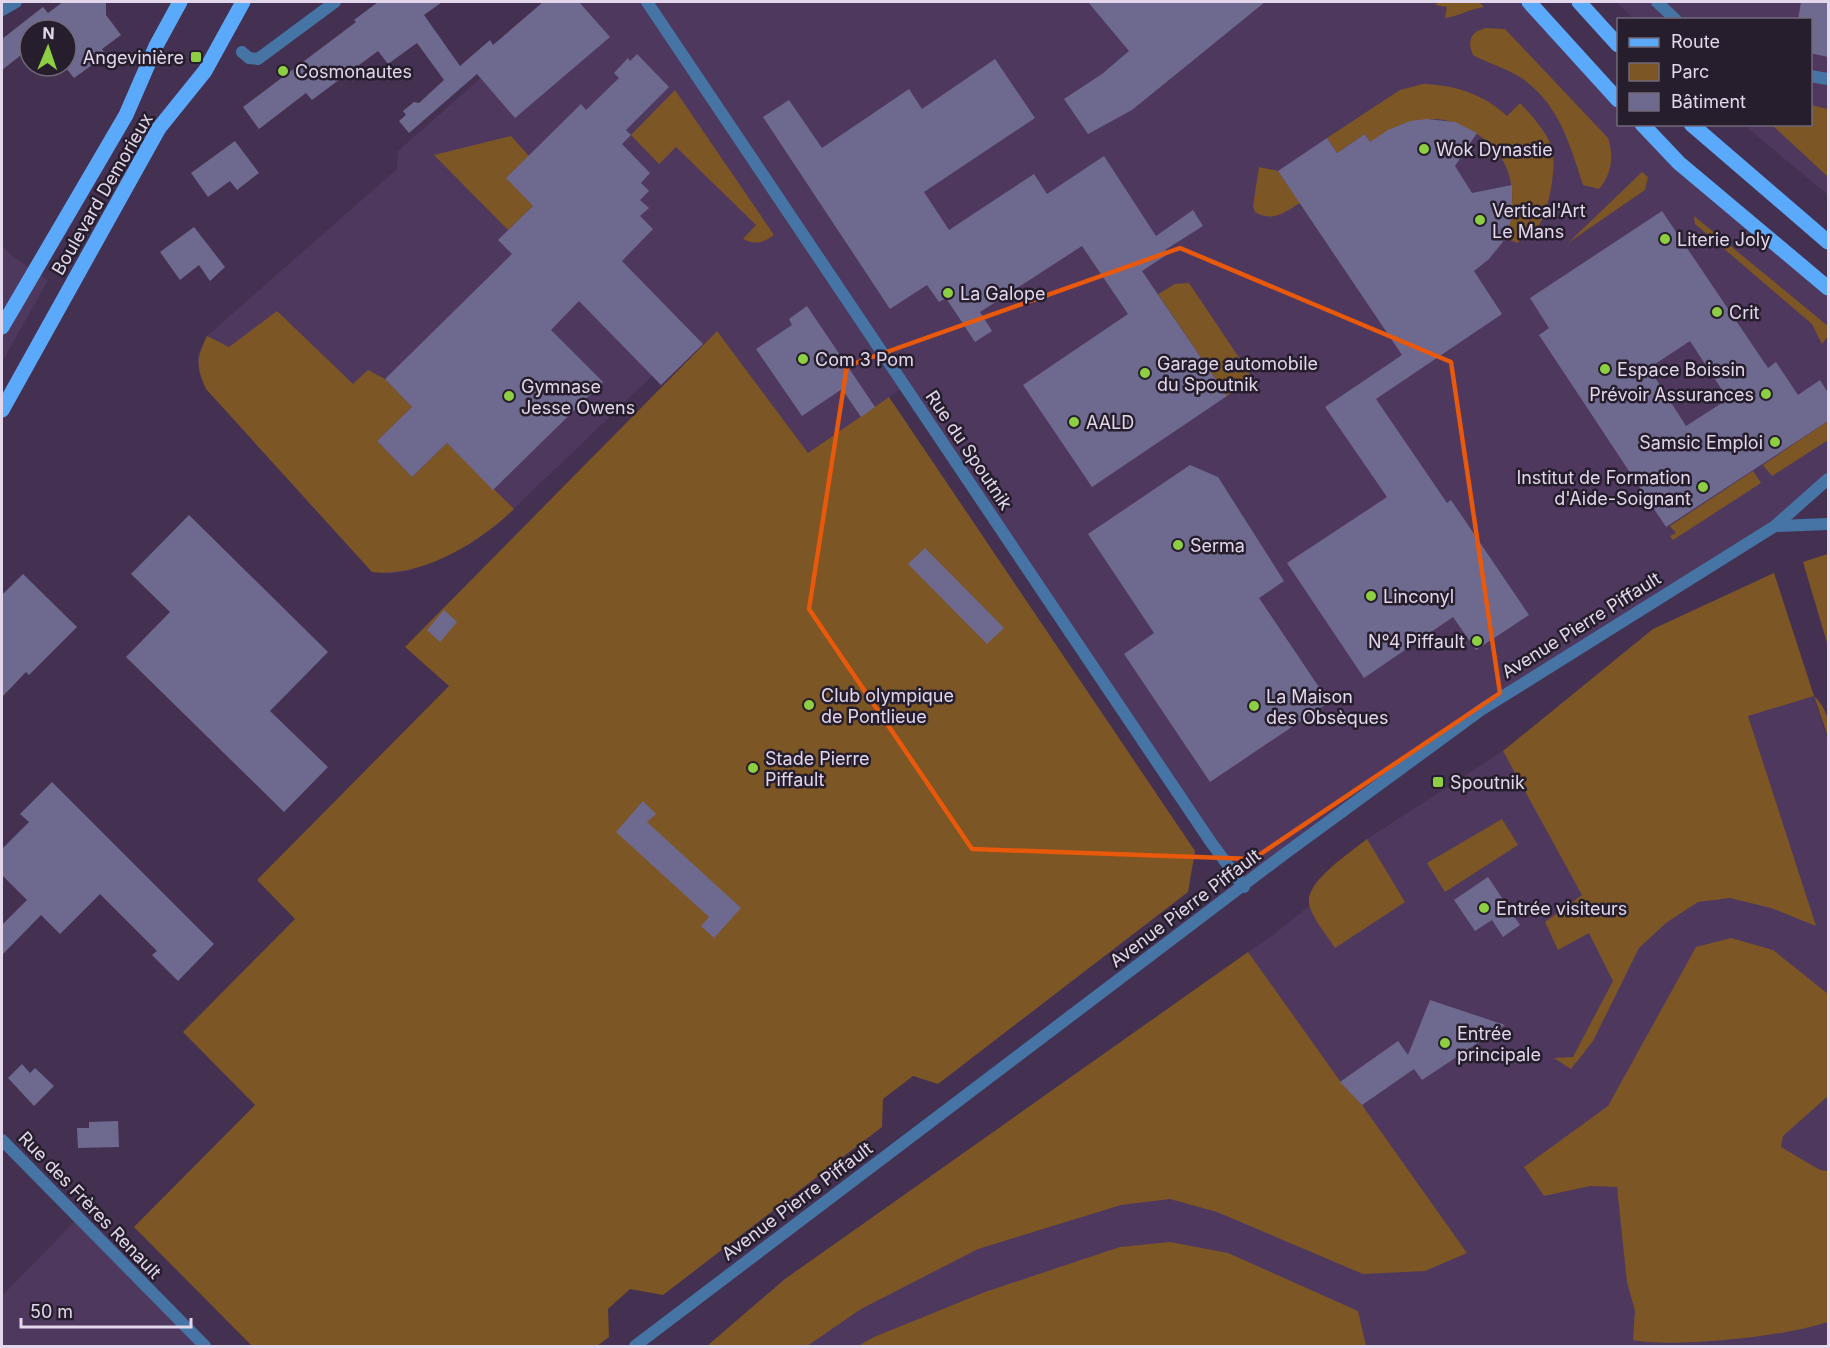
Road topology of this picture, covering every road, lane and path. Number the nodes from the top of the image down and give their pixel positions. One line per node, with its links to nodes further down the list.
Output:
1 (16, 2): 9 (street)
2 (180, 2): 20 (main road, Boulevard Demorieux)
3 (243, 2): 21 (main road, Boulevard Demorieux)
4 (335, 2): 12 (street)
5 (647, 2): 25 (street, Rue du Spoutnik)
6 (1529, 2): 15 (main road)
7 (1579, 2): 11 (main road)
8 (1657, 2): 10 (street)
9 (2, 10)
10 (1674, 18)
11 (1617, 44)
12 (242, 52)
13 (1812, 76): 14 (street)
14 (1828, 79)
15 (1617, 99)
16 (1644, 126): 19 (main road)
17 (1693, 126): 18 (main road)
18 (1828, 242)
19 (1828, 288)
20 (2, 327)
21 (2, 410)
22 (1828, 479): 24 (street, Avenue Pierre Piffault)
23 (1825, 524): 24 (street)
24 (1775, 525): 25 (street, Avenue Pierre Piffault)
25 (1244, 887): 28 (street, Avenue Pierre Piffault)
26 (2, 1140): 27 (street, Rue des Frères Renault)
27 (204, 1347)
28 (634, 1347)

